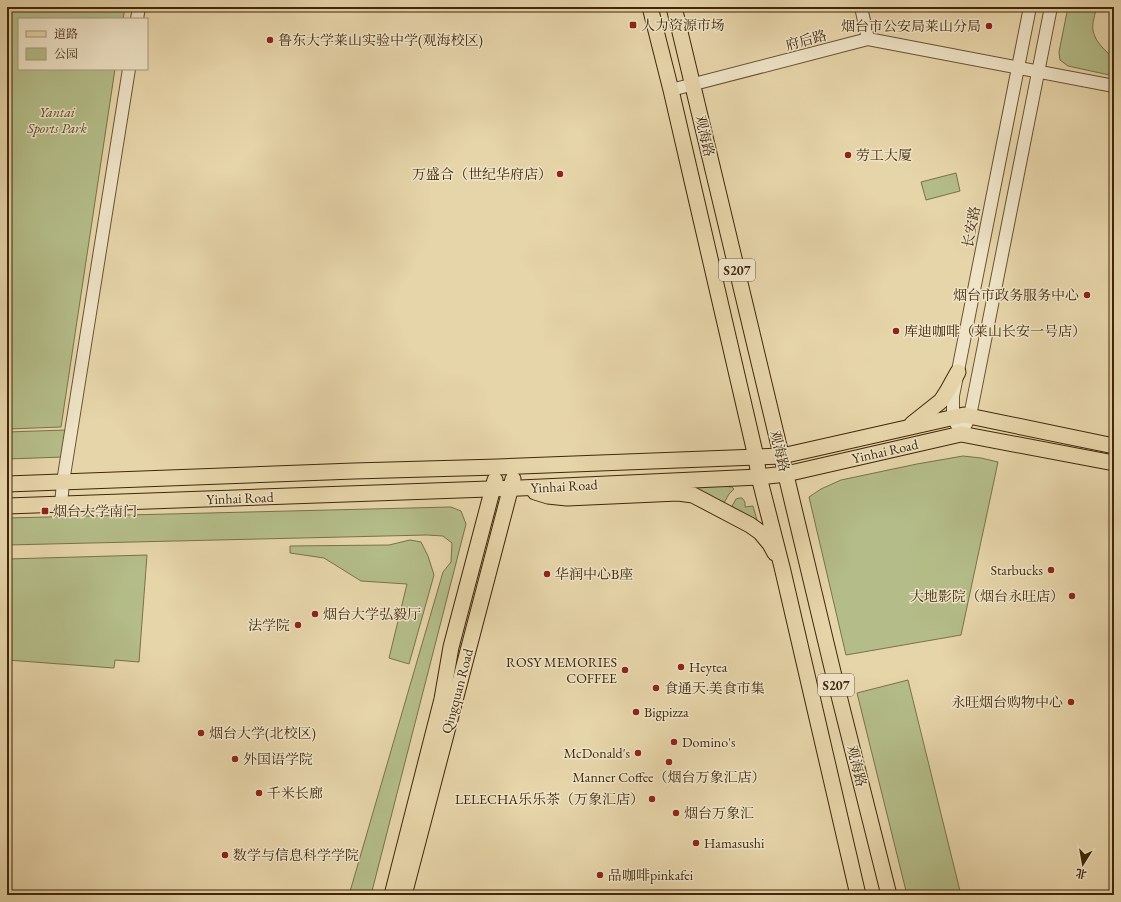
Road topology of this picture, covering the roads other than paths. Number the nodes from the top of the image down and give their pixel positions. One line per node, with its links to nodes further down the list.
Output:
1 (139, 7): 7 (street)
2 (650, 7): 14 (main road, 观海路 / S207)
3 (674, 7): 12 (main road, 观海路 / S207)
4 (861, 7): 8 (street)
5 (1030, 7): 9 (street, 长安路)
6 (1051, 7): 11 (street)
7 (137, 18)
8 (868, 39): 9 (street, 府后路); 12 (street, 府后路)
9 (1018, 68): 11 (street, 府后路); 15 (street, 长安路)
10 (129, 70): 30 (street)
11 (1039, 72): 13 (street, 府后路); 16 (street)
12 (693, 85): 14 (street, 府后路); 23 (main road, 观海路 / S207)
13 (1114, 86)
14 (671, 90): 24 (main road, 观海路 / S207)
15 (960, 357): 16 (street); 17 (street, 长安路)
16 (981, 360): 18 (street)
17 (958, 372): 19 (street, 长安路); 20 (main road)
18 (970, 416): 19 (main road, Yinhai Road); 21 (street); 22 (main road, Yinhai Road)
19 (953, 417): 20 (main road, Yinhai Road); 21 (street, 长安路)
20 (907, 428): 23 (main road, Yinhai Road)
21 (961, 434): 25 (main road, Yinhai Road); 28 (main road, Yinhai Road)
22 (1114, 446)
23 (782, 456): 24 (main road, Yinhai Road); 28 (main road, 观海路 / S207)
24 (756, 457): 26 (main road, Yinhai Road); 29 (main road, 观海路 / S207)
25 (1114, 463)
26 (515, 466): 27 (main road, Yinhai Road); 33 (main road, Qingquan Road)
27 (498, 467): 30 (main road, Yinhai Road); 32 (main road, Qingquan Road)
28 (786, 474): 29 (main road, Yinhai Road); 40 (main road, 观海路 / S207)
29 (759, 477): 33 (main road, Yinhai Road); 36 (main road, 观海路 / S207)
30 (64, 482): 31 (main road, Yinhai Road); 34 (street)
31 (7, 484)
32 (493, 488): 33 (main road, Yinhai Road); 34 (main road, Yinhai Road); 37 (main road, Qingquan Road)
33 (516, 488): 36 (main road); 38 (main road, Qingquan Road)
34 (61, 505): 35 (main road, Yinhai Road)
35 (7, 506)
36 (782, 567): 39 (main road, 观海路 / S207)
37 (392, 895)
38 (404, 895)
39 (858, 895)
40 (889, 895)

